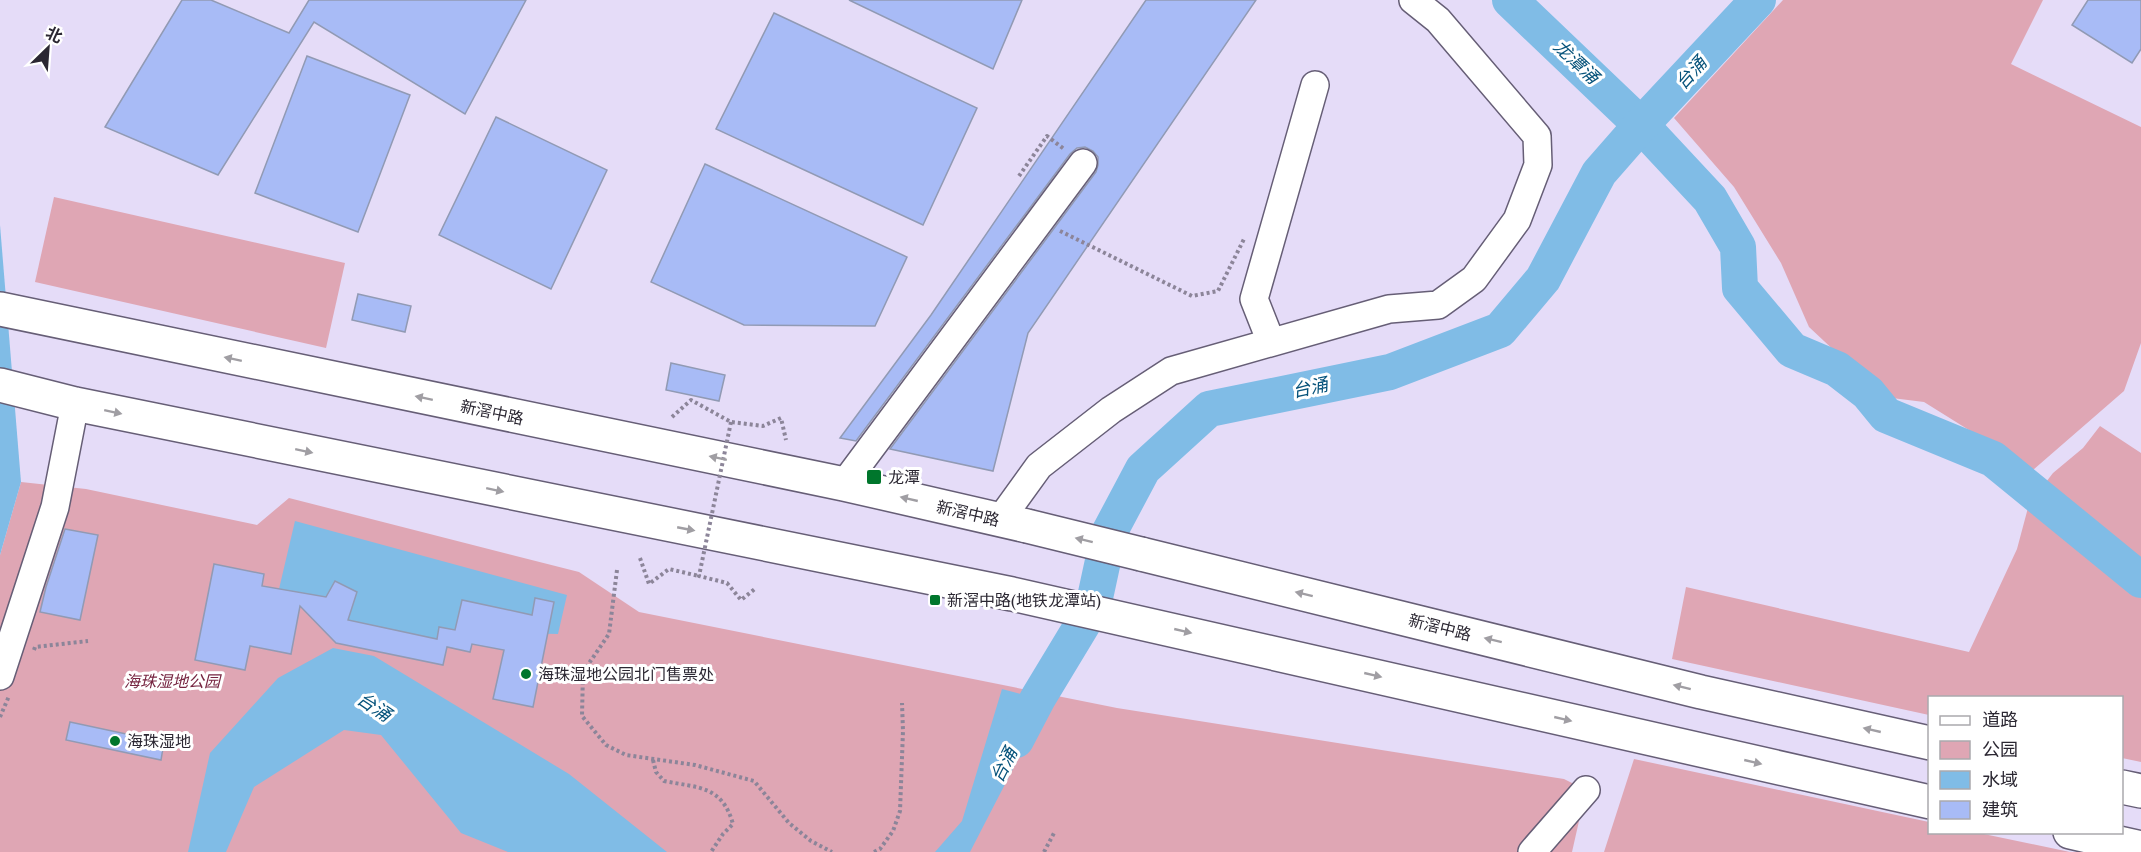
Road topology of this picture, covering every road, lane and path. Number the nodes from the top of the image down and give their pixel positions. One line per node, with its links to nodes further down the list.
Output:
1 (1413, 0): 8 (lane)
2 (1315, 86): 8 (lane)
3 (1083, 163): 4 (path); 5 (lane)
4 (1019, 176)
5 (1040, 222): 6 (path); 14 (lane)
6 (1244, 239)
7 (0, 309): 14 (highway, 新滘中路, one-way to 7)
8 (1271, 342): 15 (lane)
9 (0, 385): 10 (highway)
10 (75, 404): 22 (lane); 30 (highway, one-way to 30)
11 (672, 417): 12 (path, bridge)
12 (732, 422): 13 (path, bridge); 18 (path, bridge)
13 (786, 440)
14 (844, 484): 15 (highway, 新滘中路, one-way to 14)
15 (1014, 523): 25 (highway, 新滘中路, one-way to 15, bridge)
16 (640, 558): 18 (path)
17 (617, 570): 26 (path)
18 (699, 576): 19 (path, bridge)
19 (756, 588)
20 (88, 641): 21 (path)
21 (30, 657)
22 (7, 682): 24 (path)
23 (902, 703): 36 (path)
24 (0, 717)
25 (1928, 743)
26 (653, 760): 34 (path); 35 (path)
27 (2123, 787): 29 (highway)
28 (1586, 790): 38 (lane)
29 (2141, 791)
30 (1928, 802)
31 (1054, 832): 37 (path)
32 (2079, 834): 33 (highway)
33 (2141, 848)
34 (712, 851)
35 (832, 852)
36 (874, 852)
37 (1044, 852)
38 (1532, 852)

